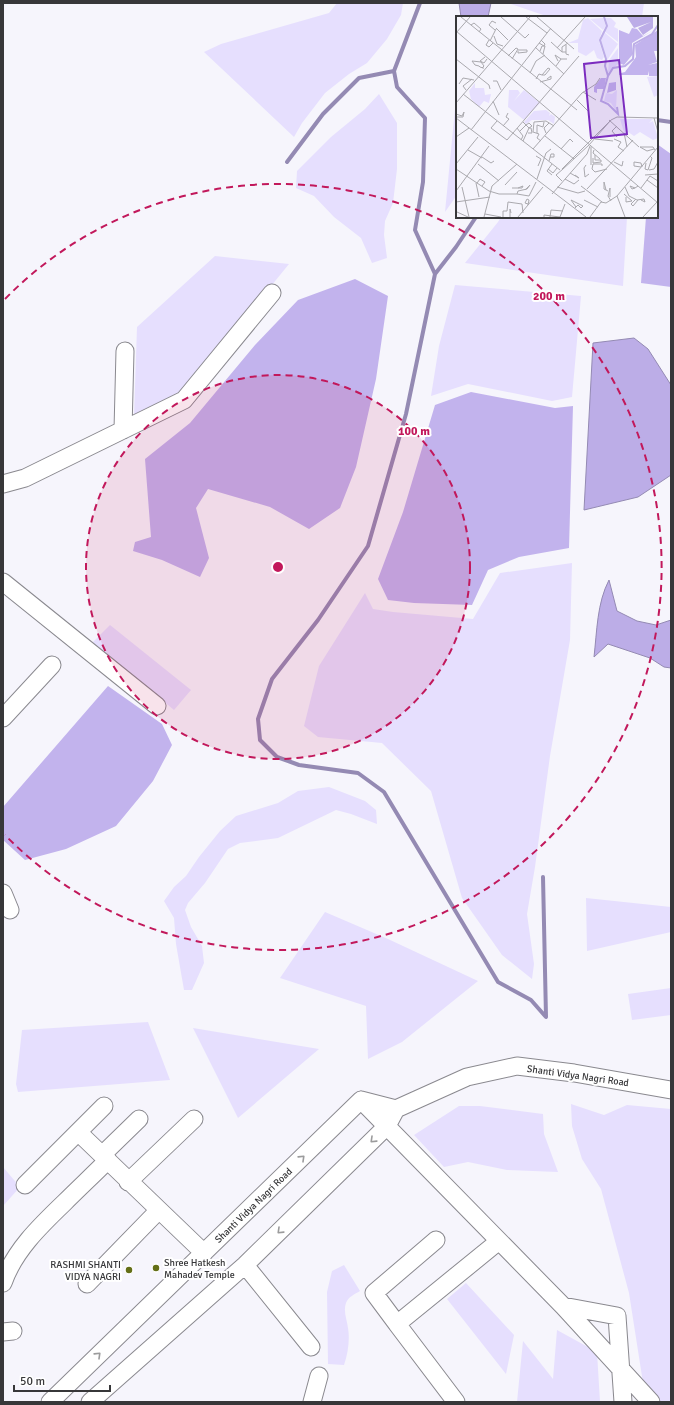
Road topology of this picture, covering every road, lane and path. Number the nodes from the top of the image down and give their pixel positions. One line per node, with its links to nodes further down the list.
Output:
1 (272, 293): 3 (street)
2 (125, 350): 3 (street)
3 (123, 430): 4 (street)
4 (3, 484)
5 (3, 582): 7 (street)
6 (52, 665): 8 (street)
7 (157, 706)
8 (3, 718)
9 (3, 893): 10 (street)
10 (10, 910)
11 (671, 1090): 14 (street, Shanti Vidya Nagri Road)
12 (361, 1100): 14 (street); 17 (street); 25 (street, Shanti Vidya Nagri Road, one-way to 12)
13 (104, 1106): 18 (street)
14 (396, 1109): 17 (street)
15 (139, 1119): 19 (street)
16 (194, 1119): 20 (street)
17 (387, 1126): 24 (street); 26 (street, one-way to 26)
18 (78, 1132): 19 (street); 21 (street)
19 (105, 1158): 20 (street); 27 (street)
20 (128, 1182): 22 (street)
21 (25, 1185)
22 (159, 1210): 25 (street); 28 (street)
23 (436, 1240): 30 (street)
24 (499, 1241): 29 (street); 30 (street)
25 (204, 1253): 34 (street, Shanti Vidya Nagri Road, one-way to 25)
26 (245, 1265): 31 (street); 35 (street)
27 (3, 1283)
28 (87, 1284)
29 (563, 1306): 32 (street); 32 (street)
30 (397, 1324): 37 (street)
31 (311, 1347)
32 (620, 1368): 38 (street); 39 (street)
33 (319, 1376): 36 (street)
34 (50, 1402)
35 (90, 1402)
36 (312, 1402)
37 (456, 1402)
38 (623, 1402)
39 (651, 1402)

